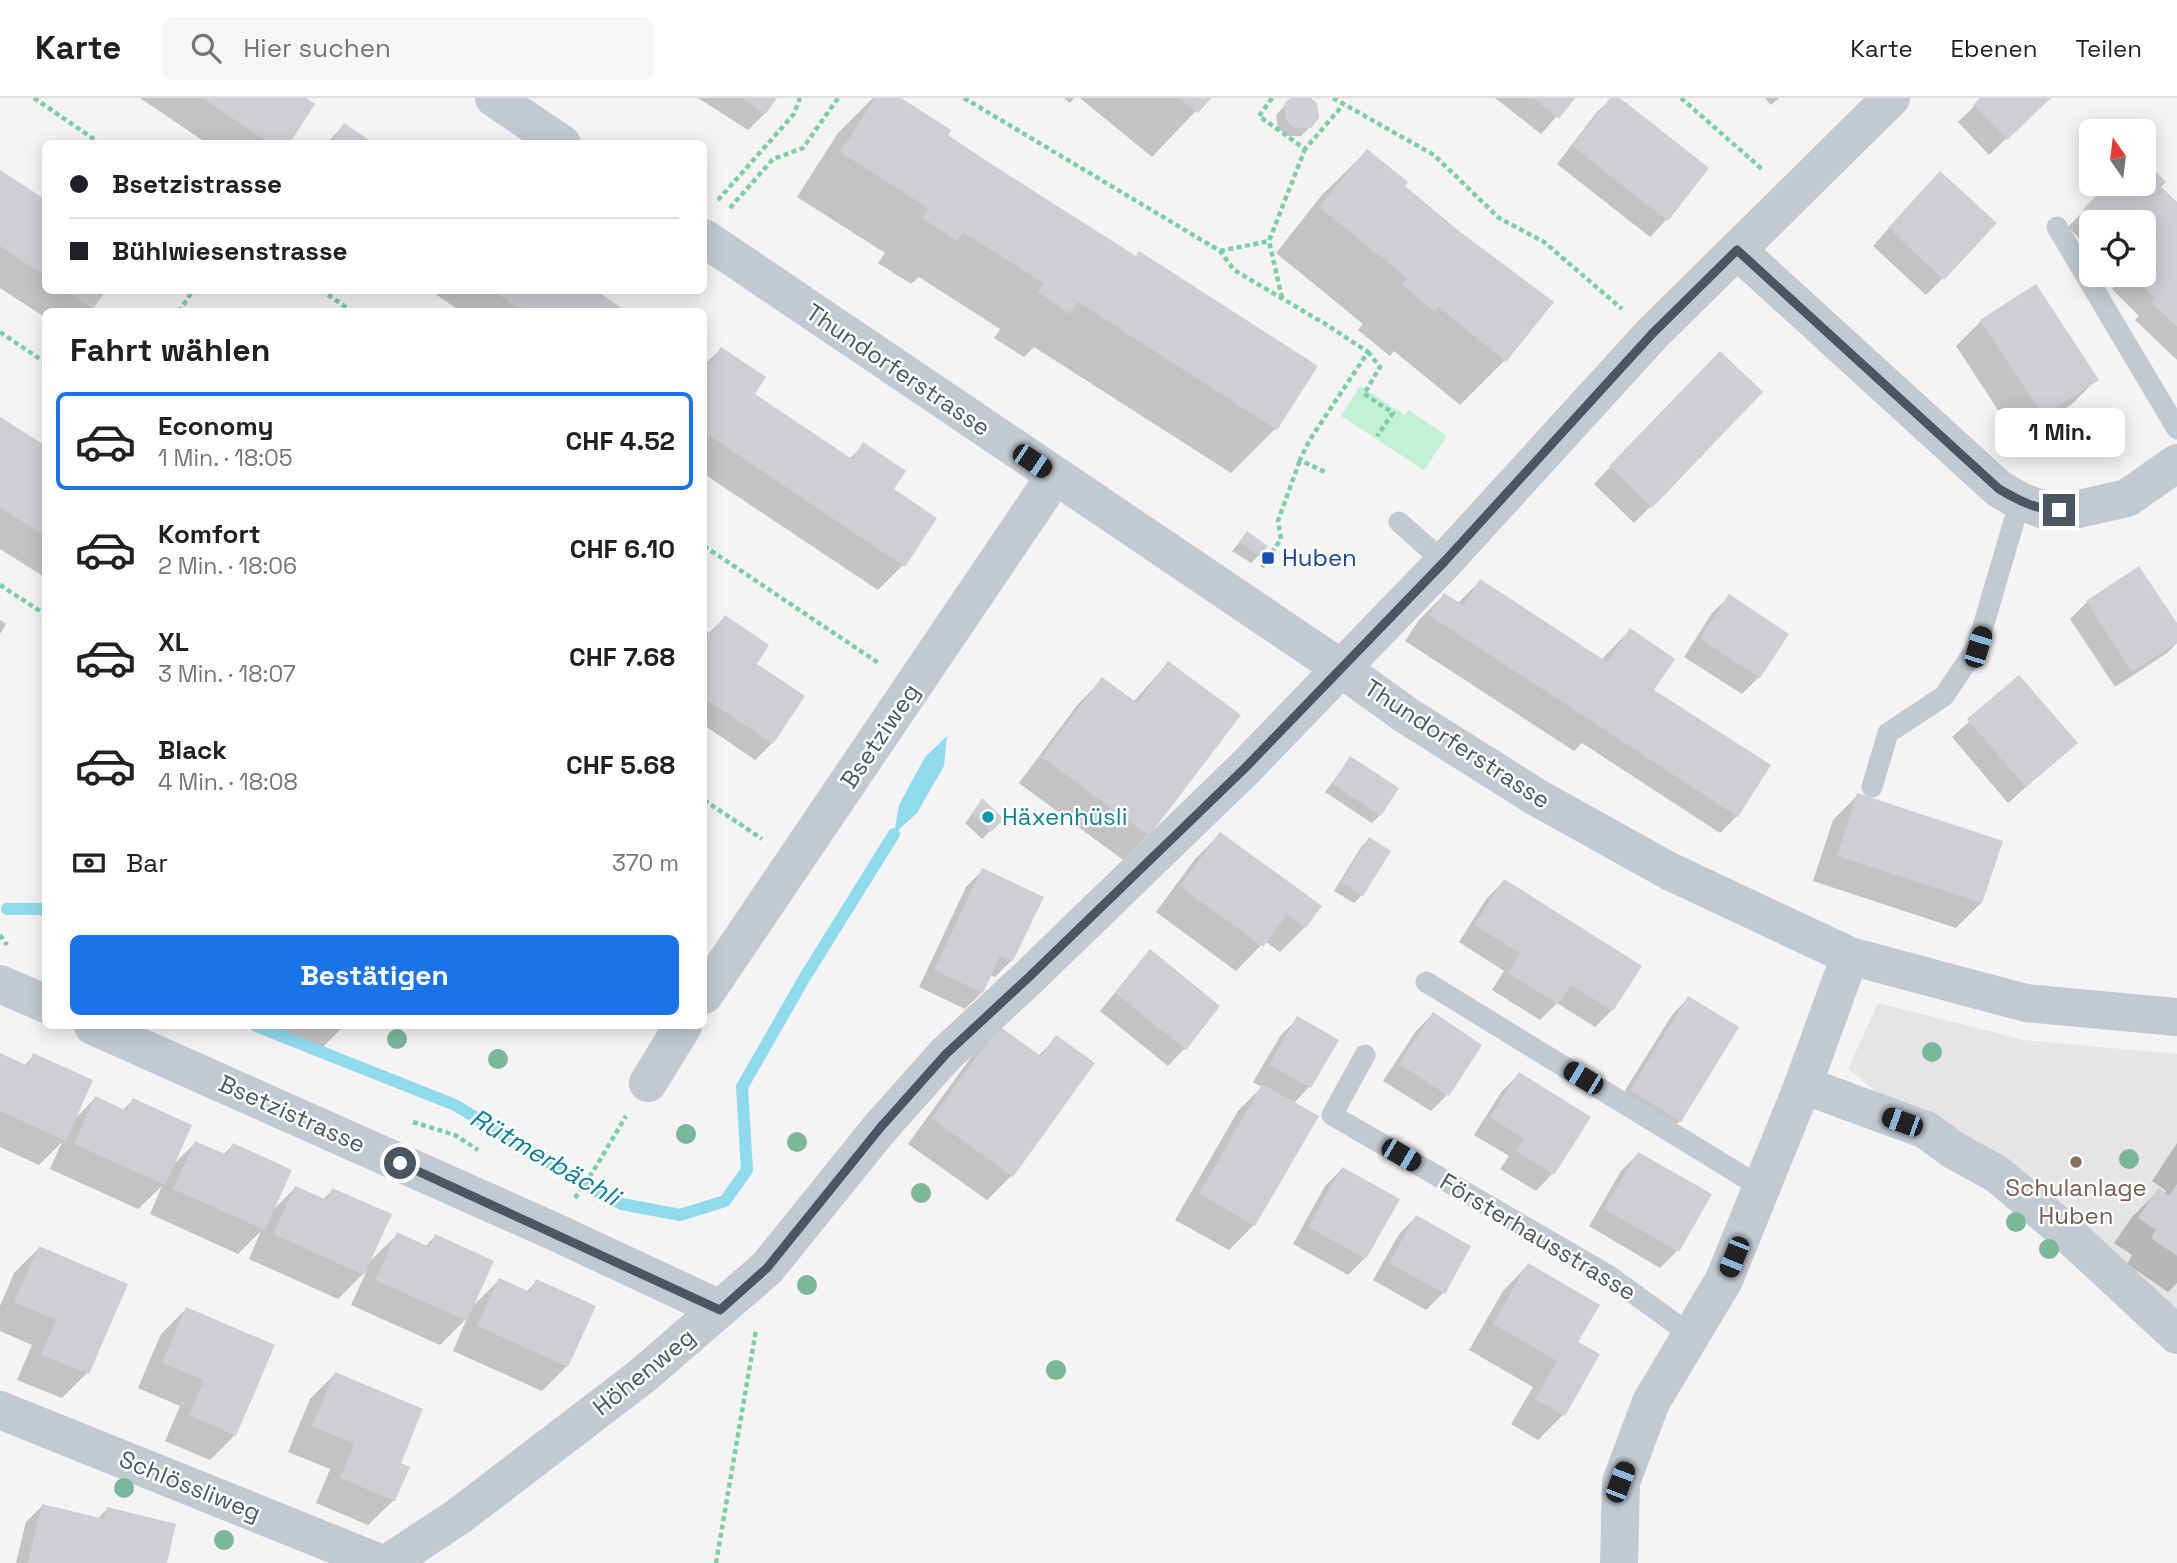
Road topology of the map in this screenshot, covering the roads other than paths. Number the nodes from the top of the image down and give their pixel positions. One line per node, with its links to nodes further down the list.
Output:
1 (494, 98): 3 (street)
2 (1891, 98): 6 (street, Höhenweg)
3 (556, 140)
4 (708, 222): 9 (street, Thundorferstrasse)
5 (2057, 227): 7 (lane)
6 (1737, 250): 10 (street); 12 (street, Höhenweg)
7 (2177, 429)
8 (2177, 463): 10 (street)
9 (1055, 476): 13 (street, Thundorferstrasse); 18 (street, Bsetziweg)
10 (2020, 501): 14 (lane)
11 (1399, 522): 12 (lane)
12 (1444, 562): 13 (street, Höhenweg)
13 (1342, 668): 15 (street, Thundorferstrasse); 27 (street, Höhenweg)
14 (1872, 787)
15 (1850, 956): 20 (street, Thundorferstrasse); 25 (street)
16 (1426, 982): 26 (lane)
17 (0, 984): 19 (street)
18 (707, 991)
19 (42, 1002)
20 (2177, 1017)
21 (100, 1029): 27 (street, Bsetzistrasse)
22 (681, 1029): 24 (street)
23 (1364, 1055): 28 (lane, Försterhausstrasse)
24 (648, 1083)
25 (1802, 1086): 26 (street); 29 (street)
26 (1762, 1188): 28 (street)
27 (720, 1310): 32 (street, Höhenweg)
28 (1691, 1335): 33 (street)
29 (2177, 1335)
30 (0, 1410): 31 (street, Schlössliweg)
31 (380, 1563)
32 (388, 1563)
33 (1619, 1563)

